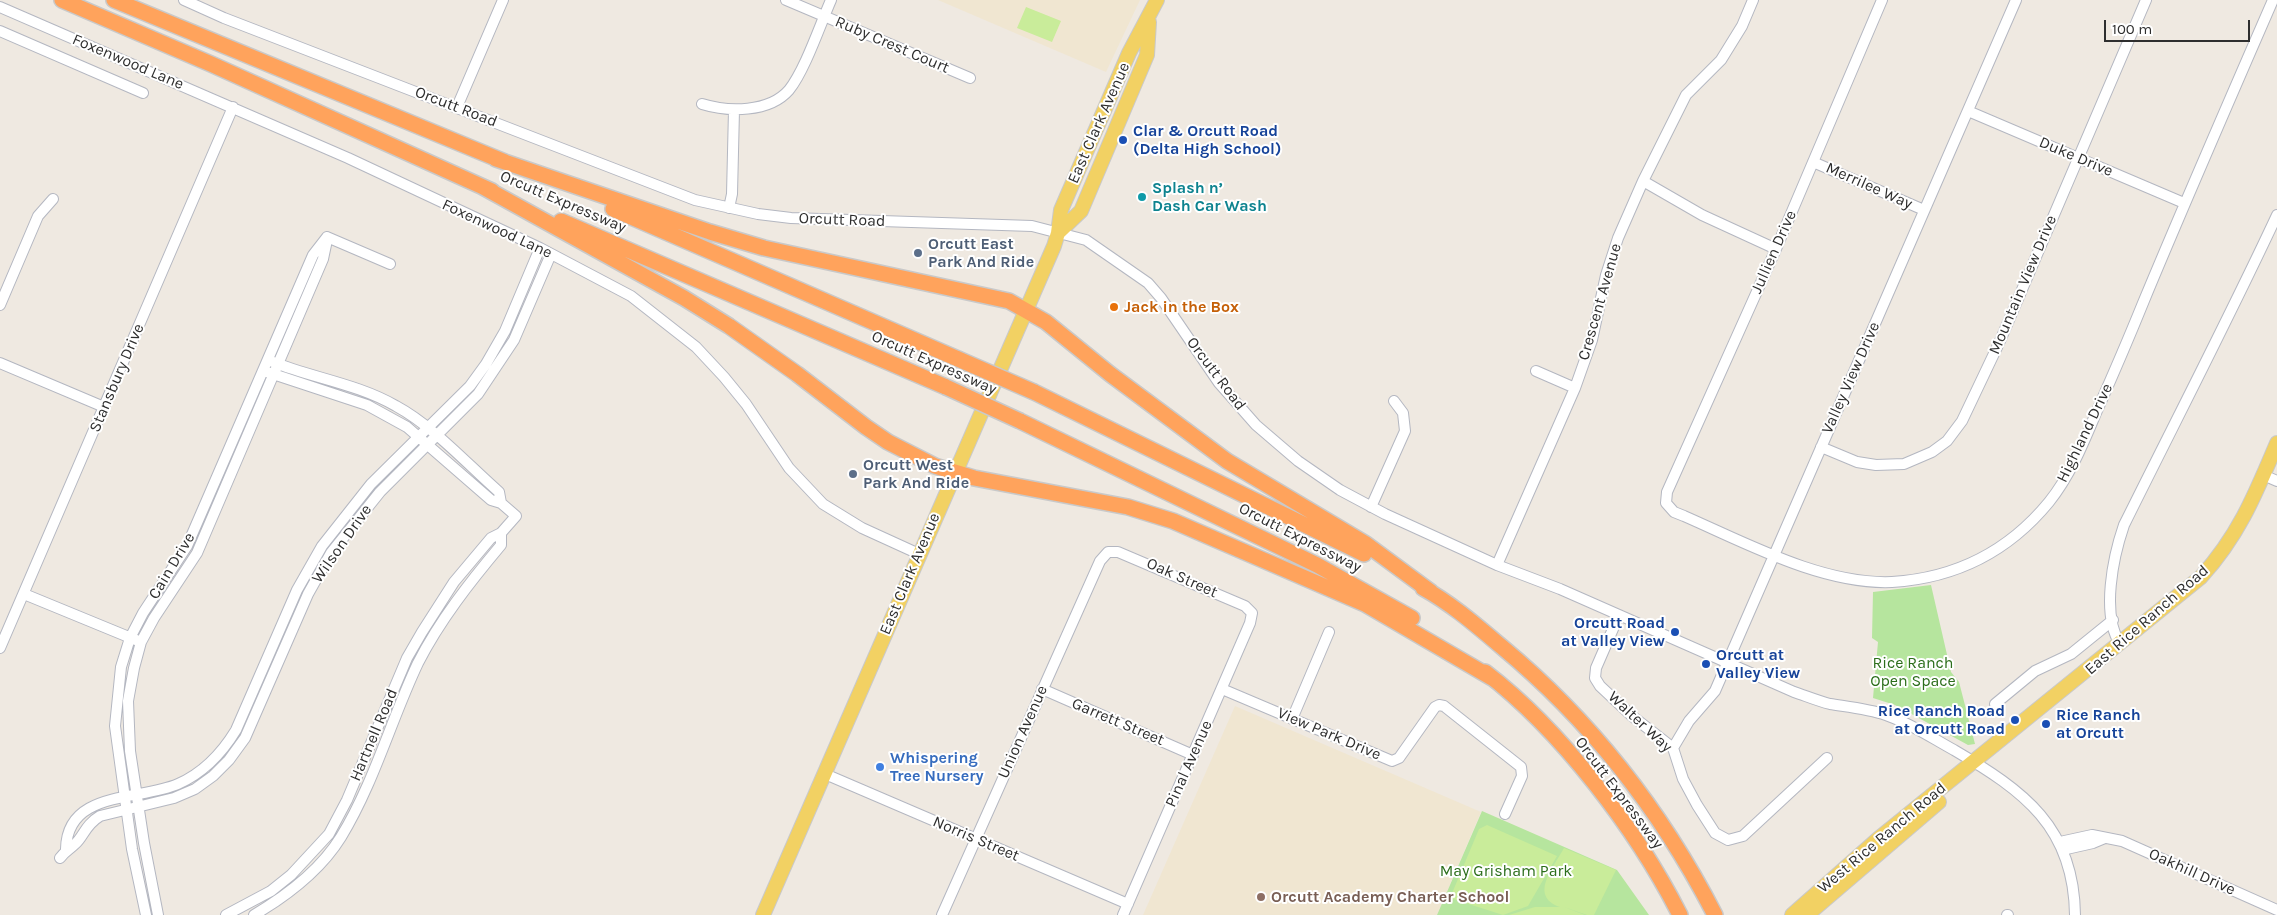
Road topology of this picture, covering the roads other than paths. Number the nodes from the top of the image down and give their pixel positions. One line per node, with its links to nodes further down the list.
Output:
1 (62, 0): 28 (highway, Orcutt Expressway)
2 (114, 0): 25 (highway, Orcutt Expressway)
3 (184, 0): 21 (street, Orcutt Road)
4 (504, 0): 21 (street)
5 (786, 0): 14 (street, Ruby Crest Court)
6 (831, 0): 14 (street)
7 (1157, 0): 15 (main road, East Clark Avenue)
8 (1753, 0): 27 (street, Crescent Avenue)
9 (1882, 0): 26 (street, Jullien Drive)
10 (2016, 0): 23 (street, Valley View Drive)
11 (2146, 0): 24 (street, Mountain View Drive)
12 (2273, 0): 30 (street, Highland Drive)
13 (0, 7): 20 (street, Foxenwood Lane)
14 (824, 16): 17 (street, Ruby Crest Court); 22 (street)
15 (1150, 17): 34 (main road, East Clark Avenue); 34 (main road, East Clark Avenue)
16 (0, 31): 18 (street)
17 (970, 78)
18 (143, 93)
19 (702, 104): 22 (street)
20 (233, 107): 36 (street, Foxenwood Lane); 51 (street, Stansbury Drive)
21 (457, 108): 31 (street, Orcutt Road)
22 (734, 110): 31 (street)
23 (1968, 111): 24 (street, Duke Drive); 32 (street, Valley View Drive)
24 (2078, 157): 30 (street, Duke Drive); 56 (street, Mountain View Drive)
25 (496, 159): 42 (highway); 68 (highway, Orcutt Expressway, bridge)
26 (1813, 162): 32 (street, Merrilee Way); 37 (street, Jullien Drive)
27 (1644, 182): 37 (street); 49 (street, Crescent Avenue)
28 (483, 187): 58 (highway); 81 (highway, Orcutt Expressway, bridge)
29 (53, 199): 40 (street)
30 (2184, 204): 66 (street, Highland Drive)
31 (729, 208): 34 (street, Orcutt Road)
32 (1924, 210): 56 (street, Valley View Drive)
33 (2277, 215): 72 (street)
34 (1058, 233): 42 (main road, East Clark Avenue); 62 (street, Orcutt Road)
35 (327, 238): 39 (street); 43 (street, Cain Drive); 45 (street, Cain Drive)
36 (540, 248): 38 (street, Foxenwood Lane); 52 (street, Wilson Drive)
37 (1776, 249): 61 (street, Jullien Drive)
38 (551, 254): 54 (street, Wilson Drive); 65 (street, Foxenwood Lane)
39 (390, 264)
40 (4, 287): 41 (street)
41 (0, 305)
42 (1026, 310): 58 (main road, East Clark Avenue); 68 (highway)
43 (269, 360): 45 (street, Hartnell Road); 46 (street, Cain Drive)
44 (0, 363): 51 (street)
45 (279, 364): 48 (street, Cain Drive); 52 (street, Hartnell Road)
46 (264, 371): 48 (street, Hartnell Road); 59 (street, Cain Drive)
47 (1536, 372): 49 (street)
48 (275, 375): 53 (street, Hartnell Road); 60 (street, Cain Drive)
49 (1575, 388): 67 (street, Crescent Avenue)
50 (1394, 401): 62 (street)
51 (104, 407): 69 (street, Stansbury Drive)
52 (426, 428): 53 (street, Wilson Drive); 54 (street, Hartnell Road)
53 (418, 435): 54 (street, Hartnell Road); 76 (street, Wilson Drive)
54 (431, 440): 63 (street, Hartnell Road); 79 (street, Wilson Drive)
55 (2277, 443): 57 (main road, East Rice Ranch Road)
56 (1821, 447): 66 (street, Valley View Drive)
57 (2272, 471): 77 (main road, East Rice Ranch Road); 91 (main road, East Rice Ranch Road)
58 (954, 474): 65 (main road, East Clark Avenue); 81 (highway)
59 (214, 484): 60 (street); 74 (street, Cain Drive)
60 (225, 489): 75 (street, Cain Drive)
61 (1666, 503): 66 (street, Highland Drive)
62 (1371, 507): 67 (street, Orcutt Road)
63 (501, 533): 82 (street, Hartnell Road); 85 (street, Hartnell Road)
64 (1108, 552): 70 (street, Oak Street); 83 (street, Union Avenue)
65 (919, 554): 92 (main road, East Clark Avenue)
66 (1774, 554): 80 (street, Valley View Drive)
67 (1497, 564): 71 (street, Orcutt Road)
68 (1431, 592): 114 (highway, Orcutt Expressway)
69 (24, 594): 74 (street); 78 (street, Stansbury Drive)
70 (1252, 613): 84 (street, Pinal Avenue)
71 (1619, 615): 80 (street, Orcutt Road); 88 (street, Walter Way)
72 (2113, 620): 77 (street); 86 (street)
73 (1329, 632): 87 (street)
74 (130, 638): 75 (street); 94 (street, Cain Drive)
75 (141, 642): 93 (street, Cain Drive)
76 (273, 644): 79 (street); 93 (street, Wilson Drive)
77 (2120, 644): 91 (main road, East Rice Ranch Road)
78 (0, 648)
79 (284, 649): 97 (street, Wilson Drive)
80 (1727, 662): 88 (street, Valley View Drive); 91 (street, Orcutt Road)
81 (1492, 678): 113 (highway, Orcutt Expressway)
82 (394, 688): 85 (street); 95 (street, Hartnell Road)
83 (1042, 689): 89 (street, Garrett Street); 100 (street, Union Avenue)
84 (1222, 689): 87 (street, View Park Drive); 89 (street, Pinal Avenue)
85 (405, 693): 96 (street, Hartnell Road)
86 (1995, 704)
87 (1292, 719): 99 (street, View Park Drive)
88 (1673, 748): 90 (street, Walter Way)
89 (1193, 755): 104 (street, Pinal Avenue)
90 (1827, 758)
91 (1977, 764): 101 (street, Orcutt Road); 115 (main road, West Rice Ranch Road); 116 (main road, West Rice Ranch Road)
92 (825, 774): 100 (street, Norris Street); 110 (main road, East Clark Avenue)
93 (136, 794): 94 (street, Wilson Drive); 97 (street, Cain Drive)
94 (125, 797): 98 (street, Cain Drive); 102 (street, Wilson Drive)
95 (347, 800): 96 (street); 108 (street, Hartnell Road)
96 (359, 804): 109 (street, Hartnell Road)
97 (138, 806): 98 (street, Wilson Drive); 107 (street, Cain Drive)
98 (126, 808): 102 (street, Wilson Drive); 106 (street, Cain Drive)
99 (1505, 814)
100 (976, 839): 104 (street, Norris Street); 111 (street, Union Avenue)
101 (2061, 846): 105 (street, Oakhill Drive); 117 (street, Orcutt Road)
102 (66, 849): 103 (street)
103 (60, 858)
104 (1128, 904): 112 (street, Pinal Avenue)
105 (2277, 910)
106 (146, 915)
107 (158, 915)
108 (226, 915)
109 (254, 915)
110 (763, 915)
111 (942, 915)
112 (1123, 915)
113 (1680, 915)
114 (1715, 915)
115 (1792, 915)
116 (1807, 915)
117 (2075, 915)

